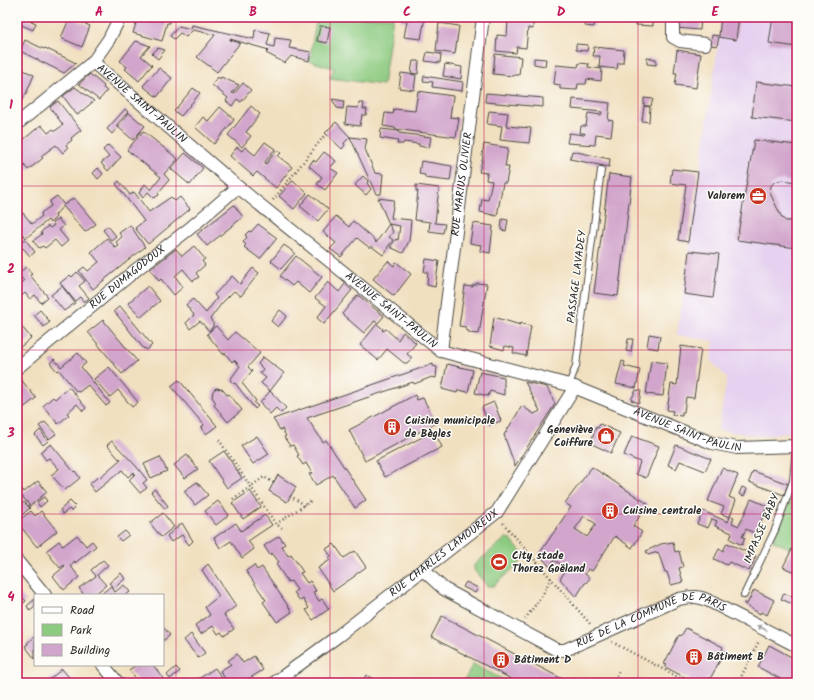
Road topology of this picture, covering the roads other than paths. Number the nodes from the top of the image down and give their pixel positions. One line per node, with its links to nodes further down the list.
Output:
1 (120, 17): 5 (street)
2 (483, 17): 9 (street, RUE MARIUS OLIVIER)
3 (673, 17): 4 (street)
4 (705, 44)
5 (93, 62): 6 (street); 8 (street, AVENUE SAINT-PAULIN)
6 (17, 124)
7 (601, 170): 11 (lane, PASSAGE LAVADEY)
8 (238, 187): 9 (street, AVENUE SAINT-PAULIN); 10 (street, RUE DUMAGODOUX)
9 (441, 352): 11 (street, AVENUE SAINT-PAULIN)
10 (17, 368)
11 (572, 386): 12 (street, AVENUE SAINT-PAULIN); 14 (street, RUE CHARLES LAMOUREUX)
12 (796, 446): 16 (lane, IMPASSE BABY)
13 (17, 561): 15 (street)
14 (423, 570): 17 (street, RUE DE LA COMMUNE DE PARIS, one-way to 14); 19 (street, RUE CHARLES LAMOUREUX)
15 (44, 594)
16 (744, 595)
17 (797, 646)
18 (104, 666): 20 (street)
19 (281, 681)
20 (118, 683)

